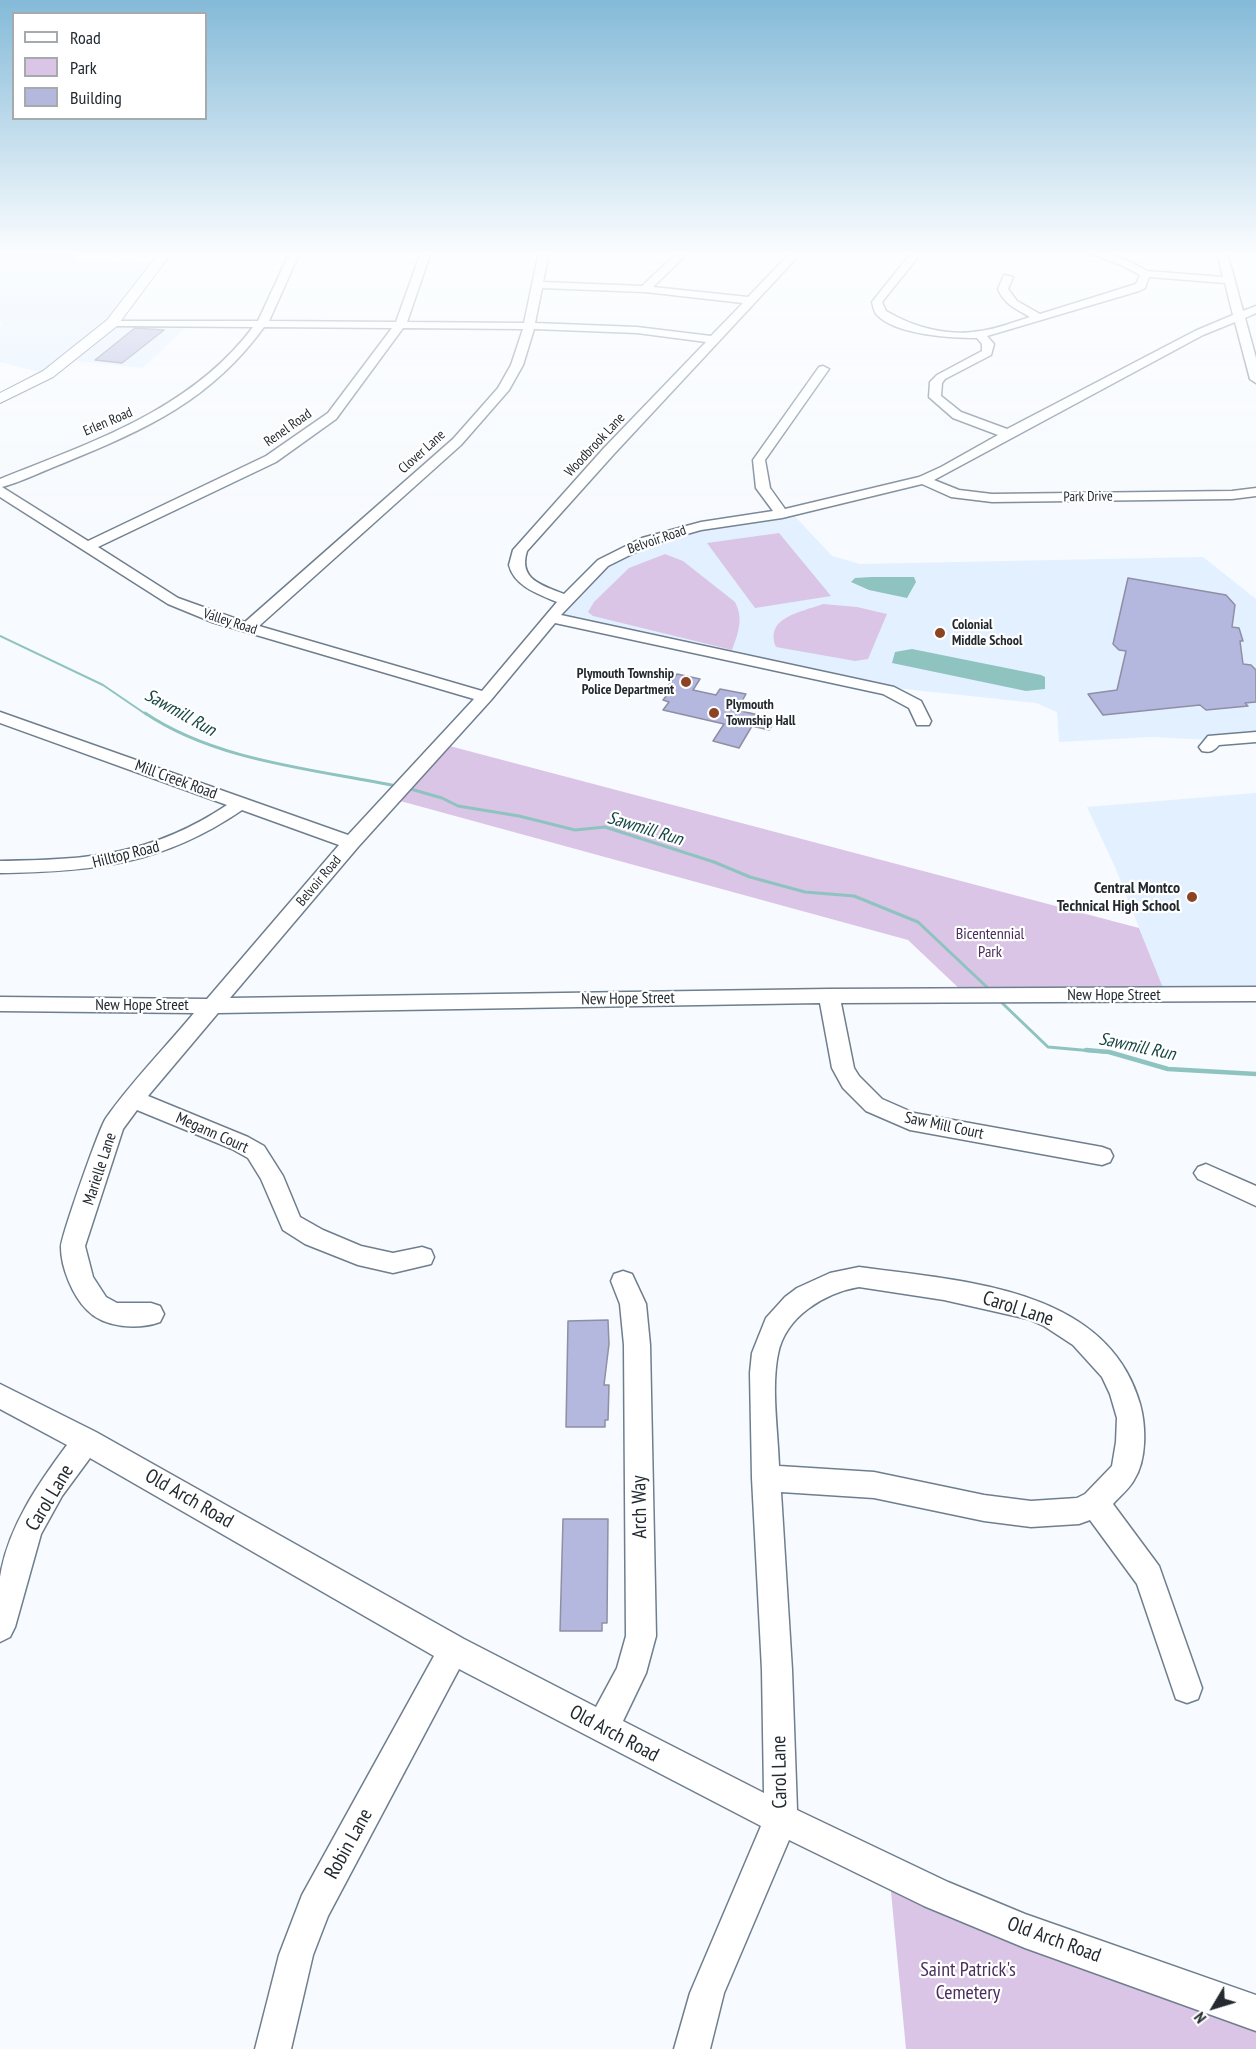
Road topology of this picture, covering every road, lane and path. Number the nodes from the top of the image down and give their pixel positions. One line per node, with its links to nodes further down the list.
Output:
1 (81, 348): 11 (main road)
2 (243, 348): 14 (street, Erlen Road)
3 (383, 348): 18 (street, Renel Road)
4 (524, 348): 21 (street, Clover Lane)
5 (708, 348): 19 (street, Woodbrook Lane)
6 (988, 348): 12 (street)
7 (1171, 348): 12 (street, Belvoir Road)
8 (1247, 348): 10 (street)
9 (823, 369): 17 (street)
10 (1256, 380)
11 (0, 399)
12 (1008, 434): 13 (street, Belvoir Road)
13 (923, 480): 16 (street, Park Drive); 17 (street, Belvoir Road)
14 (0, 484)
15 (0, 491): 18 (street, Valley Road)
16 (1256, 492)
17 (782, 514): 19 (street, Belvoir Road)
18 (88, 546): 21 (street, Valley Road)
19 (566, 600): 20 (street, Belvoir Road)
20 (553, 618): 22 (street, Belvoir Road); 24 (street)
21 (248, 628): 22 (street, Valley Road)
22 (485, 697): 28 (street, Belvoir Road)
23 (0, 717): 27 (street, Mill Creek Road)
24 (923, 721)
25 (1256, 737): 26 (street)
26 (1208, 747)
27 (241, 803): 28 (street, Mill Creek Road); 29 (street, Hilltop Road)
28 (351, 843): 33 (street, Belvoir Road)
29 (0, 867)
30 (1256, 994): 31 (street, New Hope Street)
31 (829, 996): 33 (street, New Hope Street); 35 (street, Saw Mill Court)
32 (0, 1004): 33 (street, New Hope Street)
33 (214, 1005): 34 (street, Marielle Lane)
34 (133, 1099): 38 (street, Megann Court); 40 (street, Marielle Lane)
35 (1102, 1156)
36 (1206, 1173): 37 (street)
37 (1256, 1197)
38 (422, 1257)
39 (623, 1281): 48 (street, Arch Way)
40 (151, 1314)
41 (0, 1396): 42 (street, Old Arch Road)
42 (86, 1441): 45 (street, Carol Lane); 46 (street, Old Arch Road)
43 (766, 1478): 44 (street, Carol Lane); 44 (street, Carol Lane); 49 (street, Carol Lane)
44 (1095, 1503): 47 (street)
45 (0, 1627)
46 (453, 1650): 48 (street, Old Arch Road); 51 (street, Robin Lane)
47 (1187, 1688)
48 (602, 1728): 49 (street, Old Arch Road)
49 (781, 1819): 50 (street, Old Arch Road); 52 (street, Carol Lane)
50 (1256, 2013)
51 (273, 2049)
52 (692, 2049)

